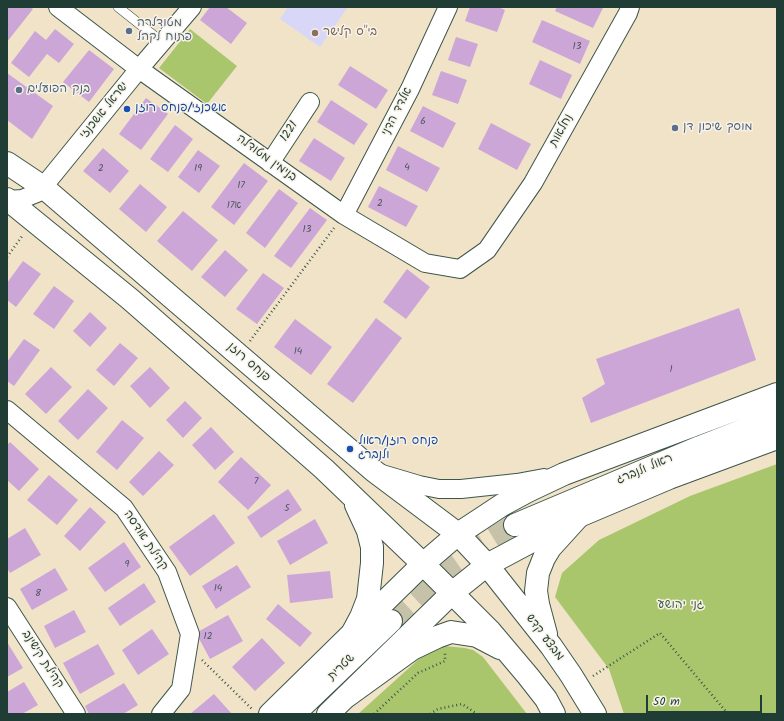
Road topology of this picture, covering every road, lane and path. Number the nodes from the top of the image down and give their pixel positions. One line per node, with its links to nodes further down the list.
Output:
1 (58, 7): 7 (street, בנימין מטודלה)
2 (118, 7): 6 (lane)
3 (192, 7): 6 (street, ישראל אשכנזי)
4 (448, 7): 13 (street, אלדד הדני)
5 (630, 7): 15 (street, נחלאות)
6 (162, 42): 7 (street, ישראל אשכנזי)
7 (139, 69): 10 (street, בנימין מטודלה); 11 (street, ישראל אשכנזי)
8 (310, 102): 10 (street, 1221)
9 (7, 163): 11 (main road, פנחס רוזן)
10 (270, 163): 13 (street, בנימין מטודלה)
11 (44, 187): 12 (street, ישראל אשכנזי); 21 (main road, פנחס רוזן)
12 (8, 199): 14 (main road)
13 (344, 215): 15 (street, בנימין מטודלה); 17 (path)
14 (34, 220): 16 (path); 23 (main road)
15 (487, 250)
16 (7, 257)
17 (247, 344)
18 (777, 394): 22 (main road)
19 (7, 410): 34 (street, קהילת אודסה)
20 (777, 422): 24 (main road); 25 (main road, ראול ולנברג)
21 (374, 471): 22 (street); 26 (main road, פנחס רוזן)
22 (564, 474): 26 (main road)
23 (348, 491): 27 (main road); 32 (main road)
24 (579, 516): 28 (main road); 33 (main road)
25 (515, 525)
26 (458, 534): 27 (main road); 28 (main road, פנחס רוזן)
27 (423, 564): 29 (main road); 32 (main road)
28 (487, 565): 29 (main road); 33 (main road, מבצע קדש)
29 (452, 593): 36 (main road); 38 (main road)
30 (7, 607): 39 (street, קהילת קישינב)
31 (391, 621): 43 (main road, שטרית)
32 (353, 632): 42 (main road)
33 (550, 646): 37 (main road, מבצע קדש)
34 (188, 648): 40 (street, קהילת אודסה); 41 (path)
35 (445, 650): 45 (path)
36 (508, 652): 38 (main road); 48 (main road)
37 (578, 685): 49 (main road, מבצע קדש); 50 (path)
38 (347, 696): 44 (main road)
39 (76, 714)
40 (161, 714)
41 (257, 714)
42 (270, 714)
43 (294, 714)
44 (328, 714)
45 (374, 714)
46 (430, 714): 47 (path)
47 (476, 714)
48 (554, 714)
49 (596, 714)
50 (728, 714)

